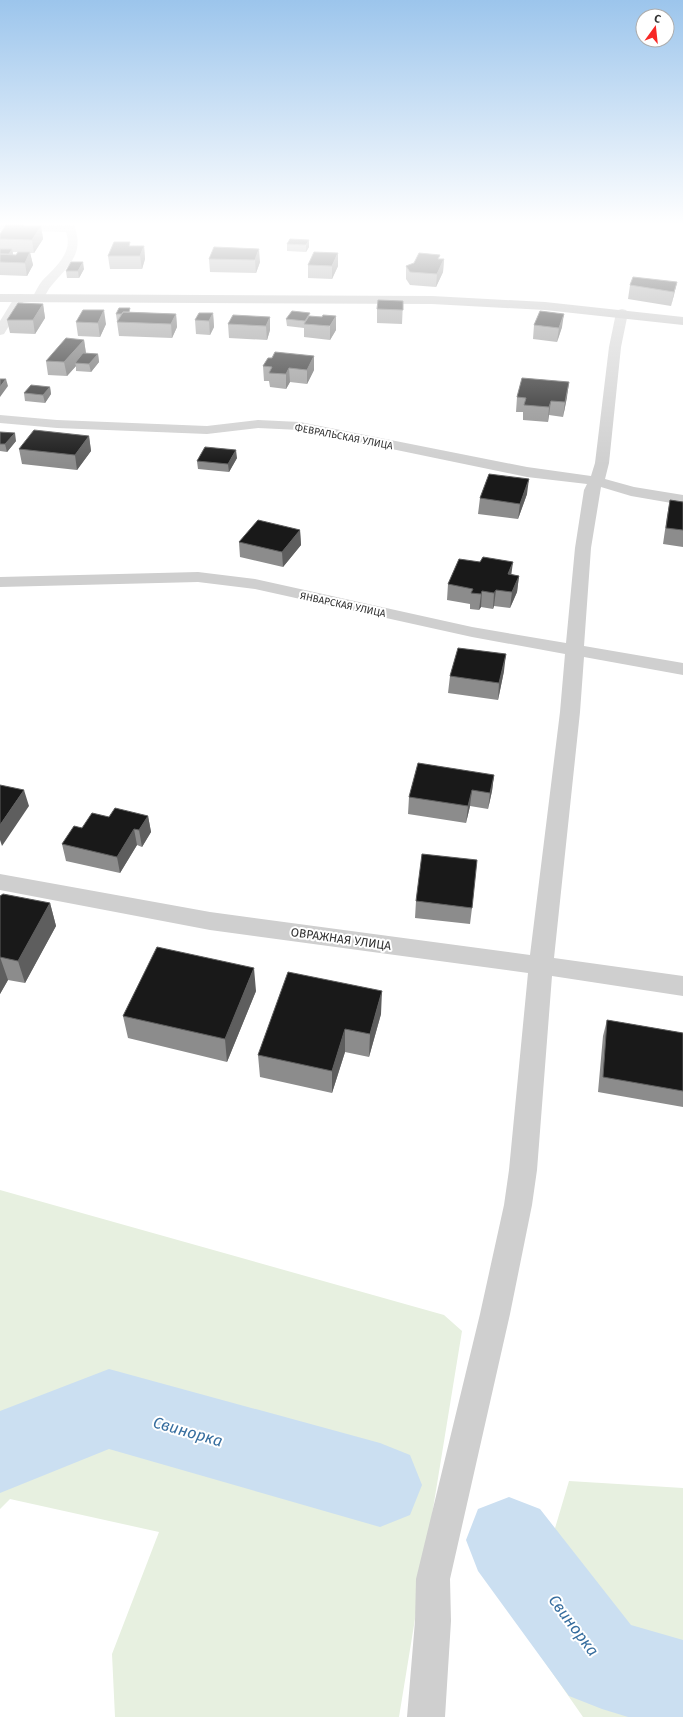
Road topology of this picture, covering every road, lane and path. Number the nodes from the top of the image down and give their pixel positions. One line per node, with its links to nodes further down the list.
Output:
1 (16, 305): 5 (street)
2 (531, 305): 3 (main road)
3 (622, 313): 4 (main road); 7 (street)
4 (683, 321)
5 (0, 331)
6 (0, 419): 7 (street, ФЕВРАЛЬСКАЯ УЛИЦА)
7 (596, 481): 8 (street, ФЕВРАЛЬСКАЯ УЛИЦА); 10 (street)
8 (683, 500)
9 (0, 582): 10 (street, ЯНВАРСКАЯ УЛИЦА)
10 (574, 651): 11 (street, ЯНВАРСКАЯ УЛИЦА); 13 (street)
11 (683, 669)
12 (0, 882): 13 (street, ОВРАЖНАЯ УЛИЦА)
13 (541, 965): 14 (street, ОВРАЖНАЯ УЛИЦА); 15 (street)
14 (683, 986)
15 (426, 1717)

